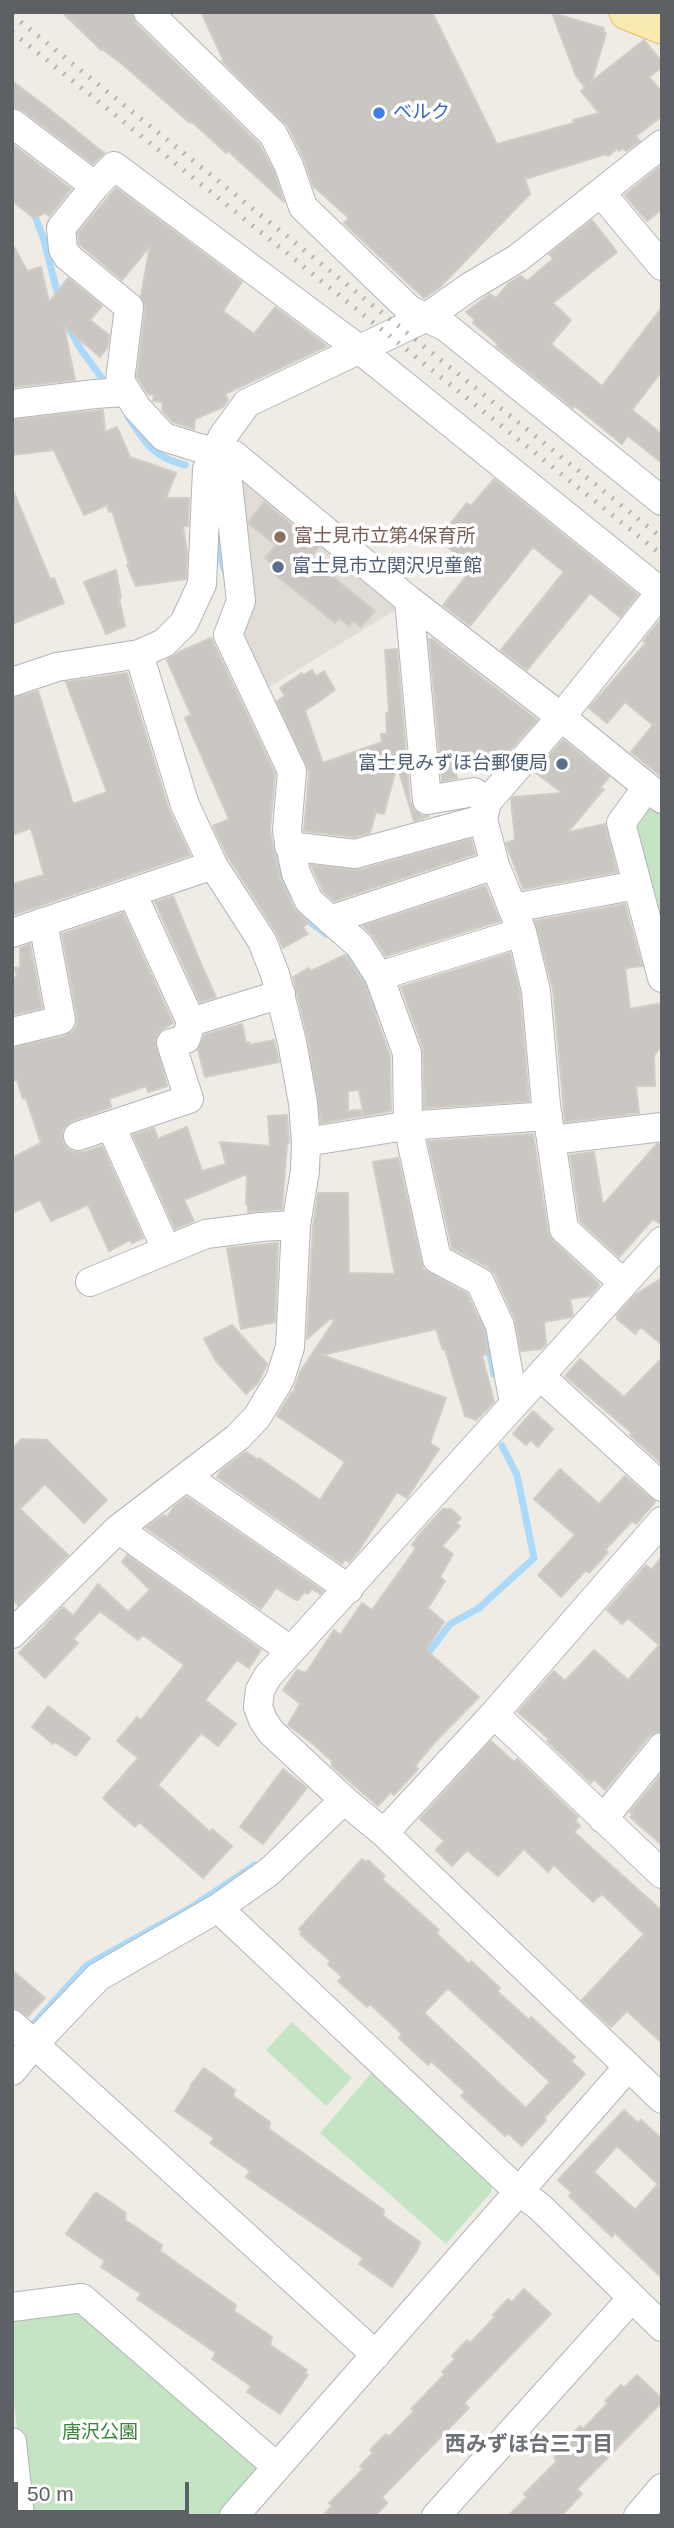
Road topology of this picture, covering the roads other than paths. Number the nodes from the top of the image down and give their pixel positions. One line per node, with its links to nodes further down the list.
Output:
1 (148, 12): 9 (street)
2 (627, 12): 3 (main road)
3 (662, 26)
4 (12, 123): 6 (street)
5 (662, 145): 7 (street)
6 (94, 186): 10 (street); 11 (street)
7 (601, 193): 8 (street); 9 (street)
8 (662, 266)
9 (427, 317): 10 (street); 14 (street)
10 (359, 349): 13 (street); 15 (street)
11 (115, 393): 12 (street); 13 (street)
12 (12, 404)
13 (214, 451): 16 (street); 17 (street); 22 (street)
14 (662, 501)
15 (661, 592): 19 (street)
16 (409, 600): 19 (street); 21 (street)
17 (139, 654): 18 (street); 23 (street)
18 (12, 682)
19 (561, 717): 20 (street); 21 (street)
20 (654, 793): 25 (street)
21 (485, 811): 22 (street); 24 (street)
22 (289, 846): 27 (street)
23 (213, 865): 26 (street); 33 (street)
24 (495, 865): 27 (street); 28 (street)
25 (637, 885): 28 (street); 32 (street)
26 (132, 892): 29 (street); 34 (street)
27 (330, 920): 31 (street)
28 (518, 920): 31 (street); 39 (street)
29 (44, 922): 30 (street); 35 (street)
30 (12, 933)
31 (379, 976): 37 (street)
32 (662, 978)
33 (281, 994): 34 (street); 41 (street)
34 (191, 1022): 36 (street)
35 (12, 1032)
36 (111, 1126): 40 (street); 44 (street)
37 (402, 1127): 39 (street); 41 (street); 48 (street)
38 (662, 1127): 39 (street)
39 (550, 1128): 46 (street)
40 (78, 1136)
41 (306, 1142): 42 (street)
42 (296, 1225): 44 (street); 49 (street)
43 (662, 1241): 46 (street)
44 (166, 1249): 45 (street)
45 (90, 1282)
46 (623, 1283): 47 (street)
47 (540, 1376): 48 (street); 50 (street)
48 (514, 1404): 53 (street)
49 (187, 1477): 52 (street); 53 (street)
50 (662, 1487)
51 (662, 1521): 56 (street)
52 (118, 1529): 54 (street); 55 (street)
53 (349, 1589): 55 (street)
54 (12, 1634)
55 (290, 1650): 58 (street)
56 (494, 1714): 59 (street); 60 (street)
57 (662, 1747): 59 (street)
58 (337, 1794): 60 (street); 62 (street)
59 (603, 1819): 61 (street)
60 (384, 1833): 64 (street)
61 (662, 1874)
62 (218, 1908): 63 (street); 67 (street)
63 (24, 2035): 65 (street); 71 (street)
64 (628, 2067): 66 (street); 67 (street)
65 (12, 2071)
66 (662, 2099)
67 (517, 2190): 68 (street); 71 (street)
68 (632, 2298): 70 (street); 77 (street)
69 (12, 2307): 73 (street)
70 (662, 2327)
71 (376, 2355): 73 (street)
72 (12, 2442): 75 (street)
73 (277, 2467): 76 (street)
74 (662, 2488): 78 (street)
75 (20, 2516)
76 (234, 2516)
77 (436, 2516)
78 (638, 2516)

